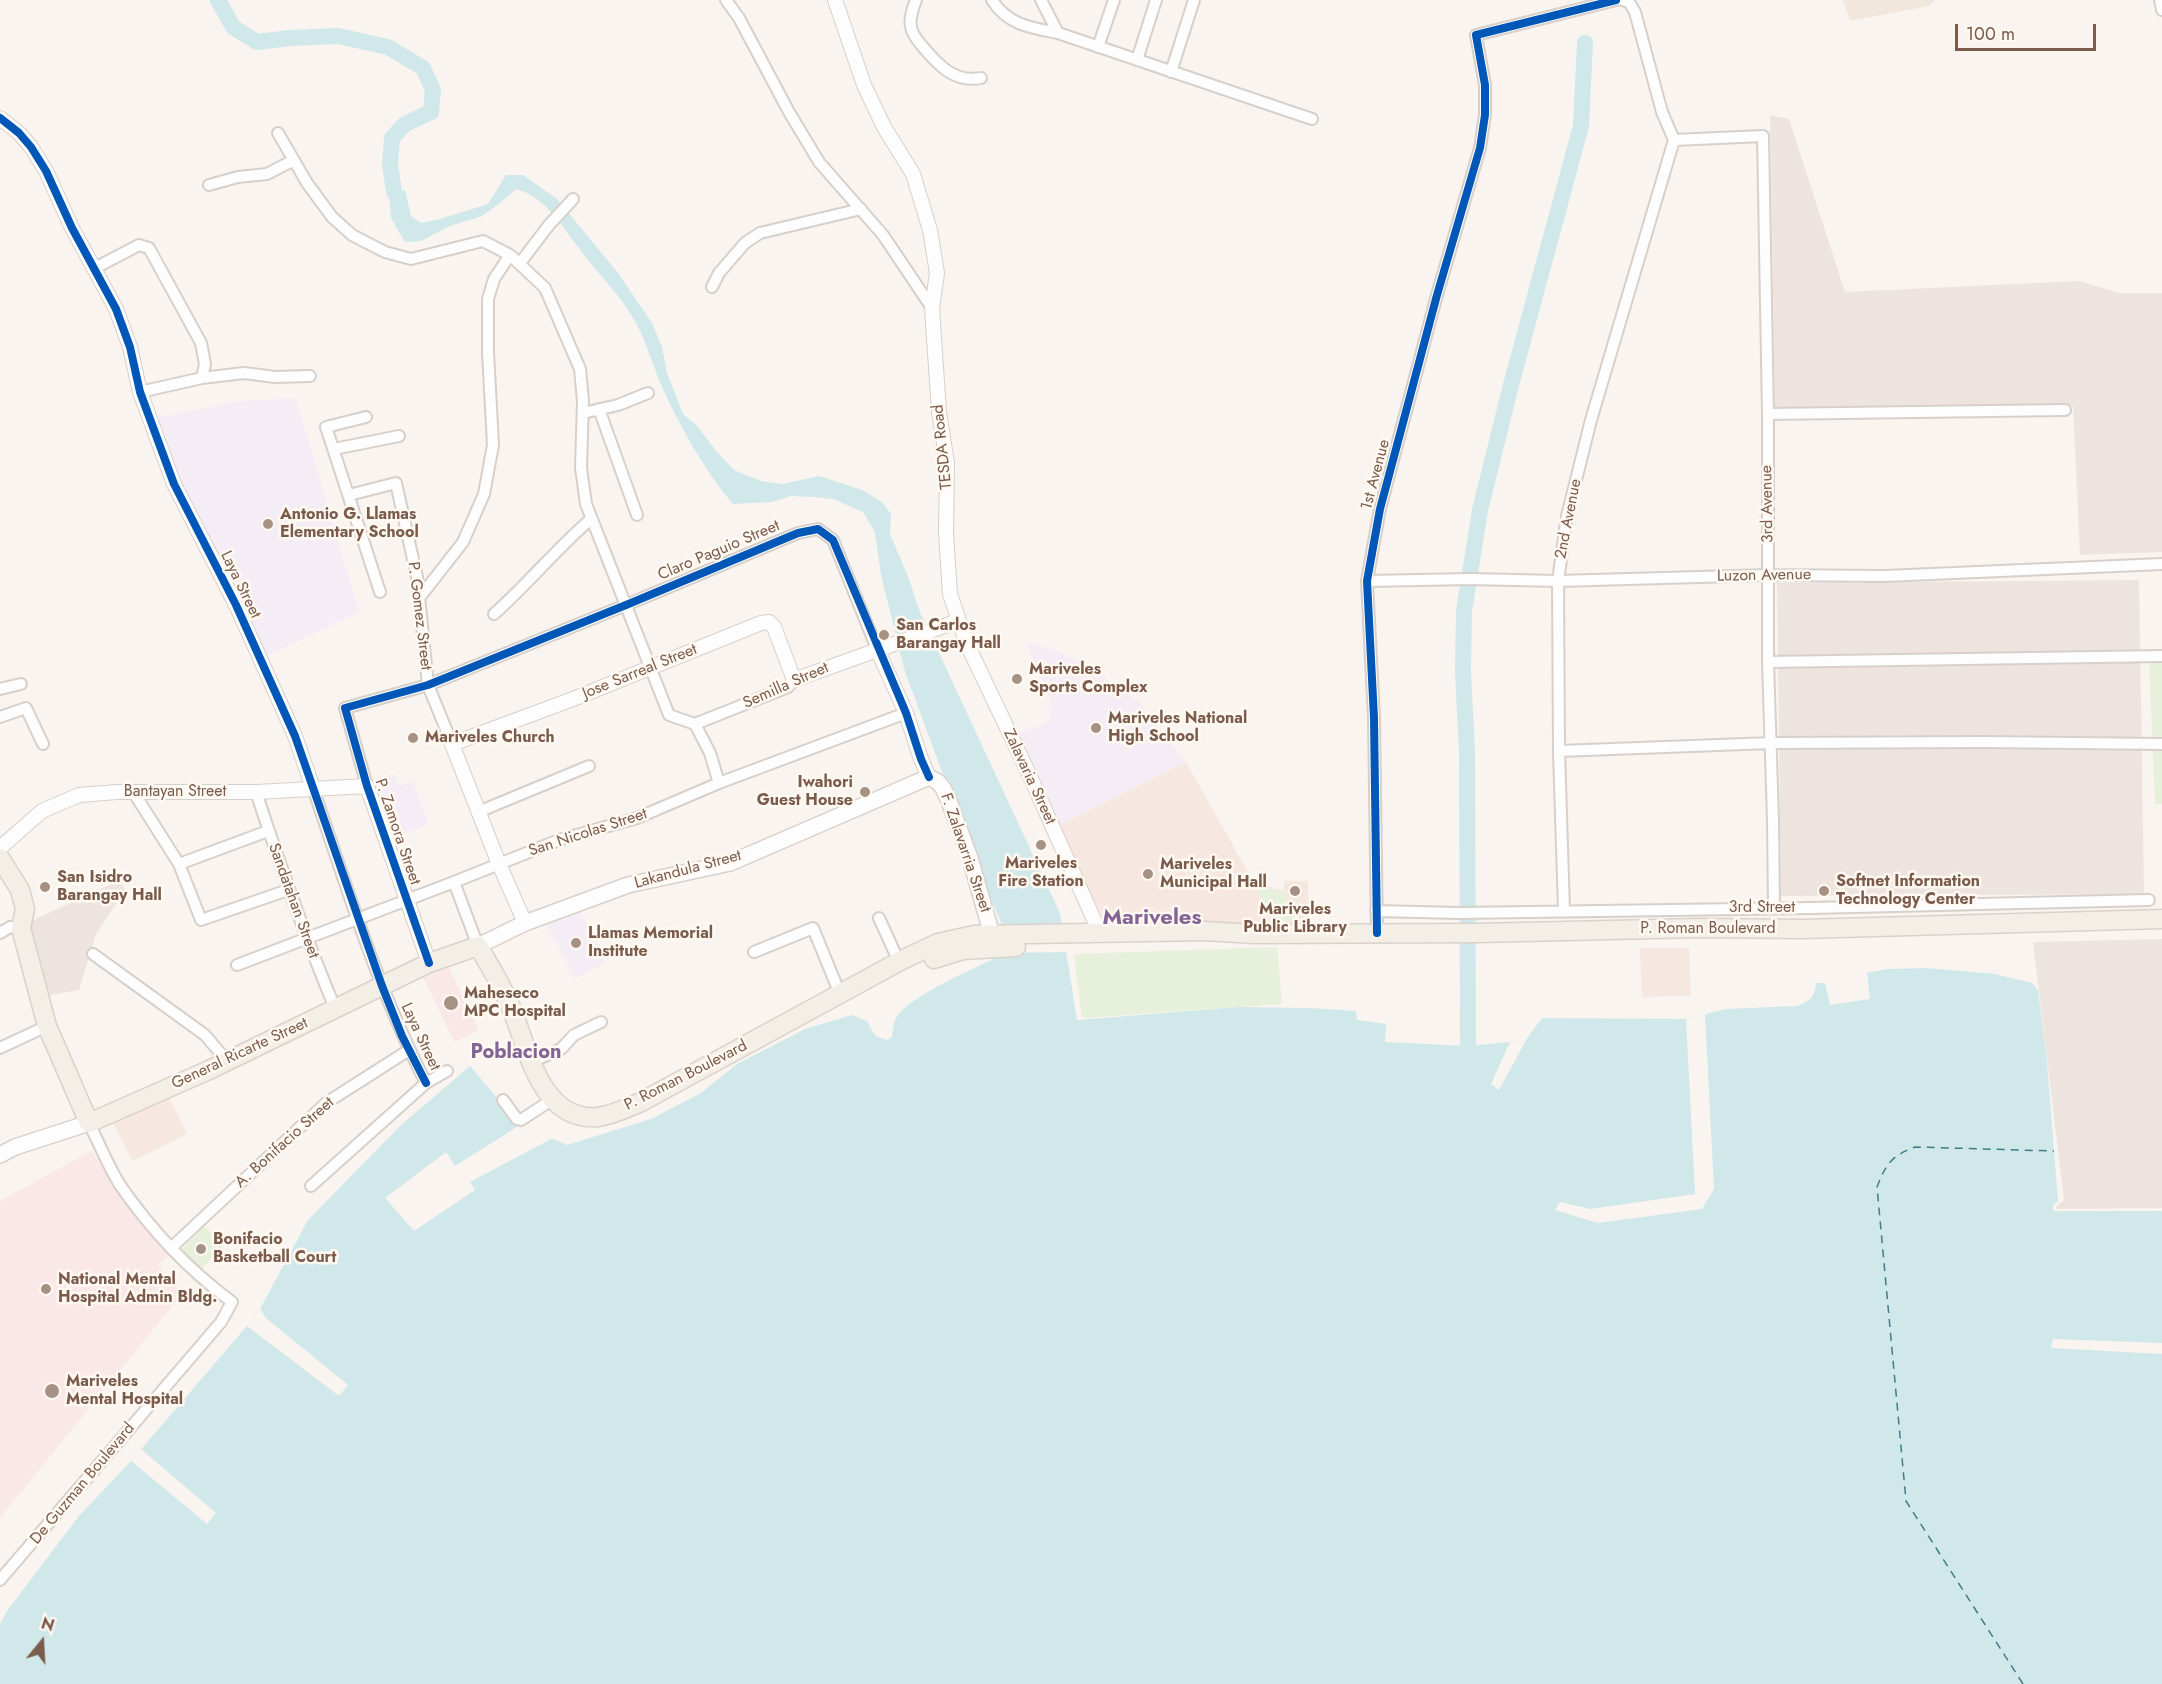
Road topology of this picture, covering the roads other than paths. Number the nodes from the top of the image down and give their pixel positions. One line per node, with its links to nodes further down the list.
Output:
1 (726, 0): 25 (street)
2 (836, 0): 30 (street, TESDA Road)
3 (916, 0): 17 (street)
4 (992, 0): 13 (street)
5 (1041, 0): 13 (street)
6 (1114, 0): 14 (street)
7 (1156, 0): 15 (street)
8 (1194, 0): 16 (street)
9 (1616, 0): 47 (street, 1st Avenue)
10 (1622, 0): 21 (street)
11 (2160, 0): 12 (street)
12 (2162, 10)
13 (1058, 33): 14 (street)
14 (1098, 47): 15 (street)
15 (1137, 60): 16 (street)
16 (1171, 72): 19 (street)
17 (981, 78)
18 (0, 118): 28 (street, Laya Street)
19 (1312, 119)
20 (278, 133): 22 (street)
21 (1674, 140): 38 (street, 3rd Avenue); 48 (street, 2nd Avenue)
22 (294, 160): 23 (street); 26 (street)
23 (209, 184)
24 (570, 201): 27 (street)
25 (861, 209): 29 (street); 30 (street)
26 (510, 255): 27 (street); 50 (street)
27 (520, 263): 37 (street)
28 (95, 268): 32 (street); 33 (street, Laya Street)
29 (712, 287)
30 (932, 308): 53 (street, TESDA Road)
31 (309, 376): 32 (street)
32 (202, 378): 33 (street)
33 (140, 392): 75 (street, Laya Street)
34 (648, 393): 35 (street)
35 (599, 409): 37 (street); 43 (street)
36 (2065, 410): 38 (street)
37 (583, 413): 44 (street)
38 (1768, 414): 46 (street, 3rd Avenue)
39 (366, 417): 41 (street)
40 (399, 436): 41 (street)
41 (334, 449): 42 (street)
42 (349, 495): 49 (street); 50 (street, P. Gomez Street)
43 (637, 515)
44 (591, 519): 51 (street); 52 (street)
45 (2162, 564): 46 (street, Luzon Avenue)
46 (1769, 575): 48 (street, Luzon Avenue); 56 (street, 3rd Avenue)
47 (1366, 581): 48 (street, Luzon Avenue); 91 (street, 1st Avenue)
48 (1558, 581): 70 (street, 2nd Avenue)
49 (380, 592)
50 (420, 597): 60 (street, P. Gomez Street)
51 (626, 605): 54 (street, Claro Paguio Street); 57 (street); 60 (street, Claro Paguio Street)
52 (494, 614)
53 (958, 621): 54 (street, Semilla Street); 101 (street, Zalavaria Street)
54 (877, 649): 58 (street, Semilla Street); 63 (street)
55 (2162, 656): 56 (street)
56 (1768, 662): 66 (street, 3rd Avenue)
57 (649, 668): 58 (street, Jose Sarreal Street); 65 (street); 68 (street, Jose Sarreal Street)
58 (794, 680): 65 (street, Semilla Street)
59 (21, 684): 61 (street)
60 (428, 685): 62 (street, Claro Paguio Street); 68 (street, P. Gomez Street)
61 (0, 689)
62 (345, 708): 74 (street, P. Zamora Street)
63 (906, 713): 72 (street); 73 (street, San Nicolas Street)
64 (0, 717): 67 (street)
65 (695, 724): 73 (street)
66 (1772, 743): 69 (street); 70 (street); 89 (street, 3rd Avenue)
67 (43, 744)
68 (452, 744): 78 (street, P. Gomez Street)
69 (2162, 744)
70 (1559, 751): 92 (street, 2nd Avenue)
71 (589, 766): 78 (street)
72 (930, 777): 97 (main road, Lakandula Street); 105 (main road, F. Zalavarria Street)
73 (719, 783): 83 (street, San Nicolas Street)
74 (367, 786): 75 (street, Bantayan Street); 86 (street, P. Zamora Street)
75 (313, 788): 76 (street, Bantayan Street); 93 (street, Laya Street)
76 (256, 792): 77 (street, Bantayan Street); 79 (street, Sandatahan Street)
77 (135, 793): 80 (street, Bantayan Street); 82 (street)
78 (478, 813): 83 (street, P. Gomez Street)
79 (268, 831): 82 (street); 85 (street, Sandatahan Street)
80 (0, 848)
81 (0, 858): 100 (main road)
82 (180, 864): 85 (street)
83 (499, 864): 84 (street, San Nicolas Street); 97 (street, P. Gomez Street)
84 (454, 882): 86 (street, San Nicolas Street); 107 (street)
85 (288, 890): 104 (street, Sandatahan Street)
86 (407, 900): 93 (street, San Nicolas Street); 111 (street, P. Zamora Street)
87 (2148, 900): 88 (street, 3rd Street)
88 (1944, 904): 90 (street, 3rd Street); 98 (street)
89 (1774, 907): 90 (street, 3rd Street); 92 (street, 3rd Street)
90 (1811, 908): 99 (street)
91 (1376, 911): 92 (street, 3rd Street); 102 (street, 1st Avenue)
92 (1564, 911)
93 (358, 918): 104 (street, San Nicolas Street); 113 (street, Laya Street)
94 (879, 918): 110 (street)
95 (0, 919): 100 (street)
96 (2162, 919): 98 (main road, P. Roman Boulevard)
97 (525, 923): 107 (main road, Lakandula Street)
98 (1952, 924): 99 (main road, P. Roman Boulevard)
99 (1802, 928): 102 (main road, P. Roman Boulevard)
100 (10, 929): 117 (main road)
101 (1100, 933): 103 (main road, P. Roman Boulevard); 106 (main road, P. Roman Boulevard)
102 (1377, 933): 103 (main road, P. Roman Boulevard)
103 (1255, 934): 106 (main road, P. Roman Boulevard)
104 (306, 938): 112 (street, San Nicolas Street); 115 (street, Sandatahan Street)
105 (999, 939): 106 (main road, P. Roman Boulevard); 110 (main road, P. Roman Boulevard); 114 (main road, P. Roman Boulevard)
106 (1075, 940)
107 (478, 946): 111 (main road, General Ricarte Street); 121 (main road, P. Roman Boulevard)
108 (754, 952): 114 (street)
109 (93, 954): 120 (street)
110 (899, 962): 114 (main road, P. Roman Boulevard)
111 (429, 963): 113 (main road, General Ricarte Street)
112 (237, 965)
113 (382, 986): 115 (main road, General Ricarte Street); 119 (street, Laya Street)
114 (840, 994): 124 (main road, P. Roman Boulevard)
115 (335, 1008): 120 (main road, General Ricarte Street)
116 (601, 1022): 121 (street)
117 (47, 1026): 118 (street); 126 (main road)
118 (0, 1048)
119 (409, 1050): 123 (street, Laya Street); 129 (street, A. Bonifacio Street)
120 (226, 1061): 126 (main road, General Ricarte Street)
121 (531, 1062): 124 (main road, P. Roman Boulevard)
122 (447, 1071): 123 (street)
123 (426, 1083): 128 (street)
124 (553, 1099): 125 (street)
125 (503, 1100)
126 (89, 1123): 127 (main road, General Ricarte Street); 129 (street)
127 (0, 1155)
128 (311, 1186)
129 (171, 1248): 130 (street, De Guzman Boulevard)
130 (0, 1580)

